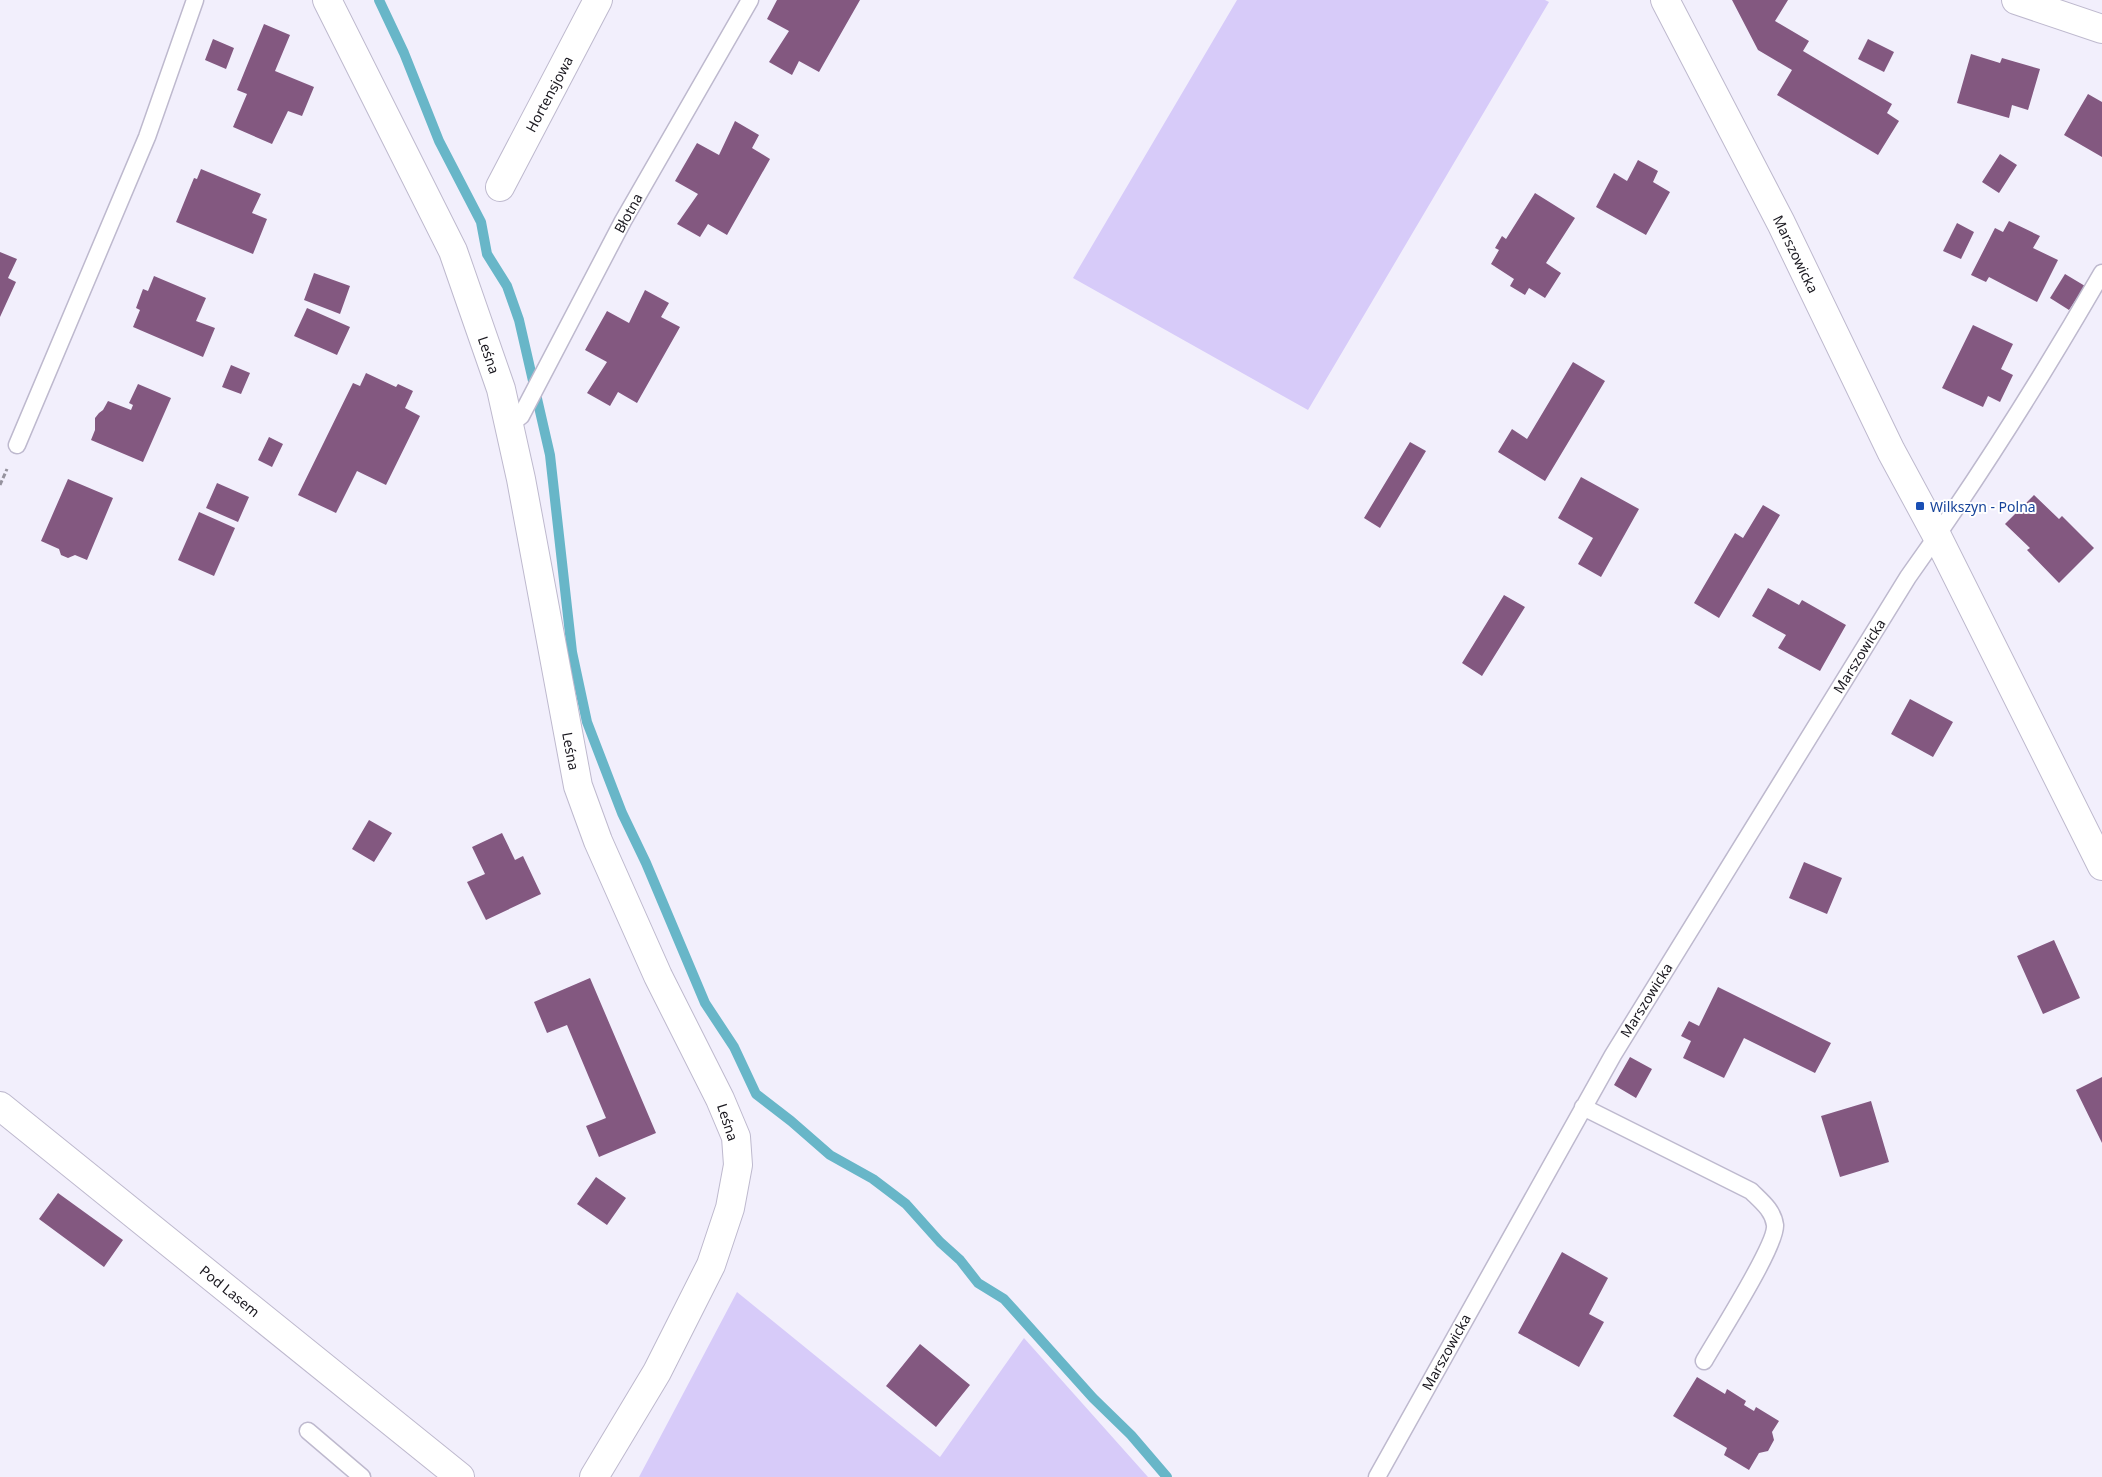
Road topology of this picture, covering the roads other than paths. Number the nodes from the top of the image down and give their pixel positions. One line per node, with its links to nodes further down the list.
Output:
1 (195, 0): 11 (lane)
2 (327, 0): 10 (street, Leśna)
3 (598, 0): 8 (street, Hortensjowa)
4 (750, 0): 10 (lane, Błotna)
5 (1666, 0): 12 (street, Marszowicka)
6 (2016, 0): 7 (street)
7 (2102, 29)
8 (500, 187)
9 (2102, 272): 12 (lane, Marszowicka)
10 (509, 425): 20 (street, Leśna)
11 (17, 445)
12 (1937, 536): 13 (street, Marszowicka); 15 (lane, Marszowicka)
13 (2102, 866)
14 (0, 1106): 19 (street, Pod Lasem)
15 (1583, 1107): 16 (lane); 21 (lane, Marszowicka)
16 (1704, 1361)
17 (308, 1431): 18 (lane)
18 (362, 1477)
19 (460, 1477)
20 (594, 1477)
21 (1376, 1477)

